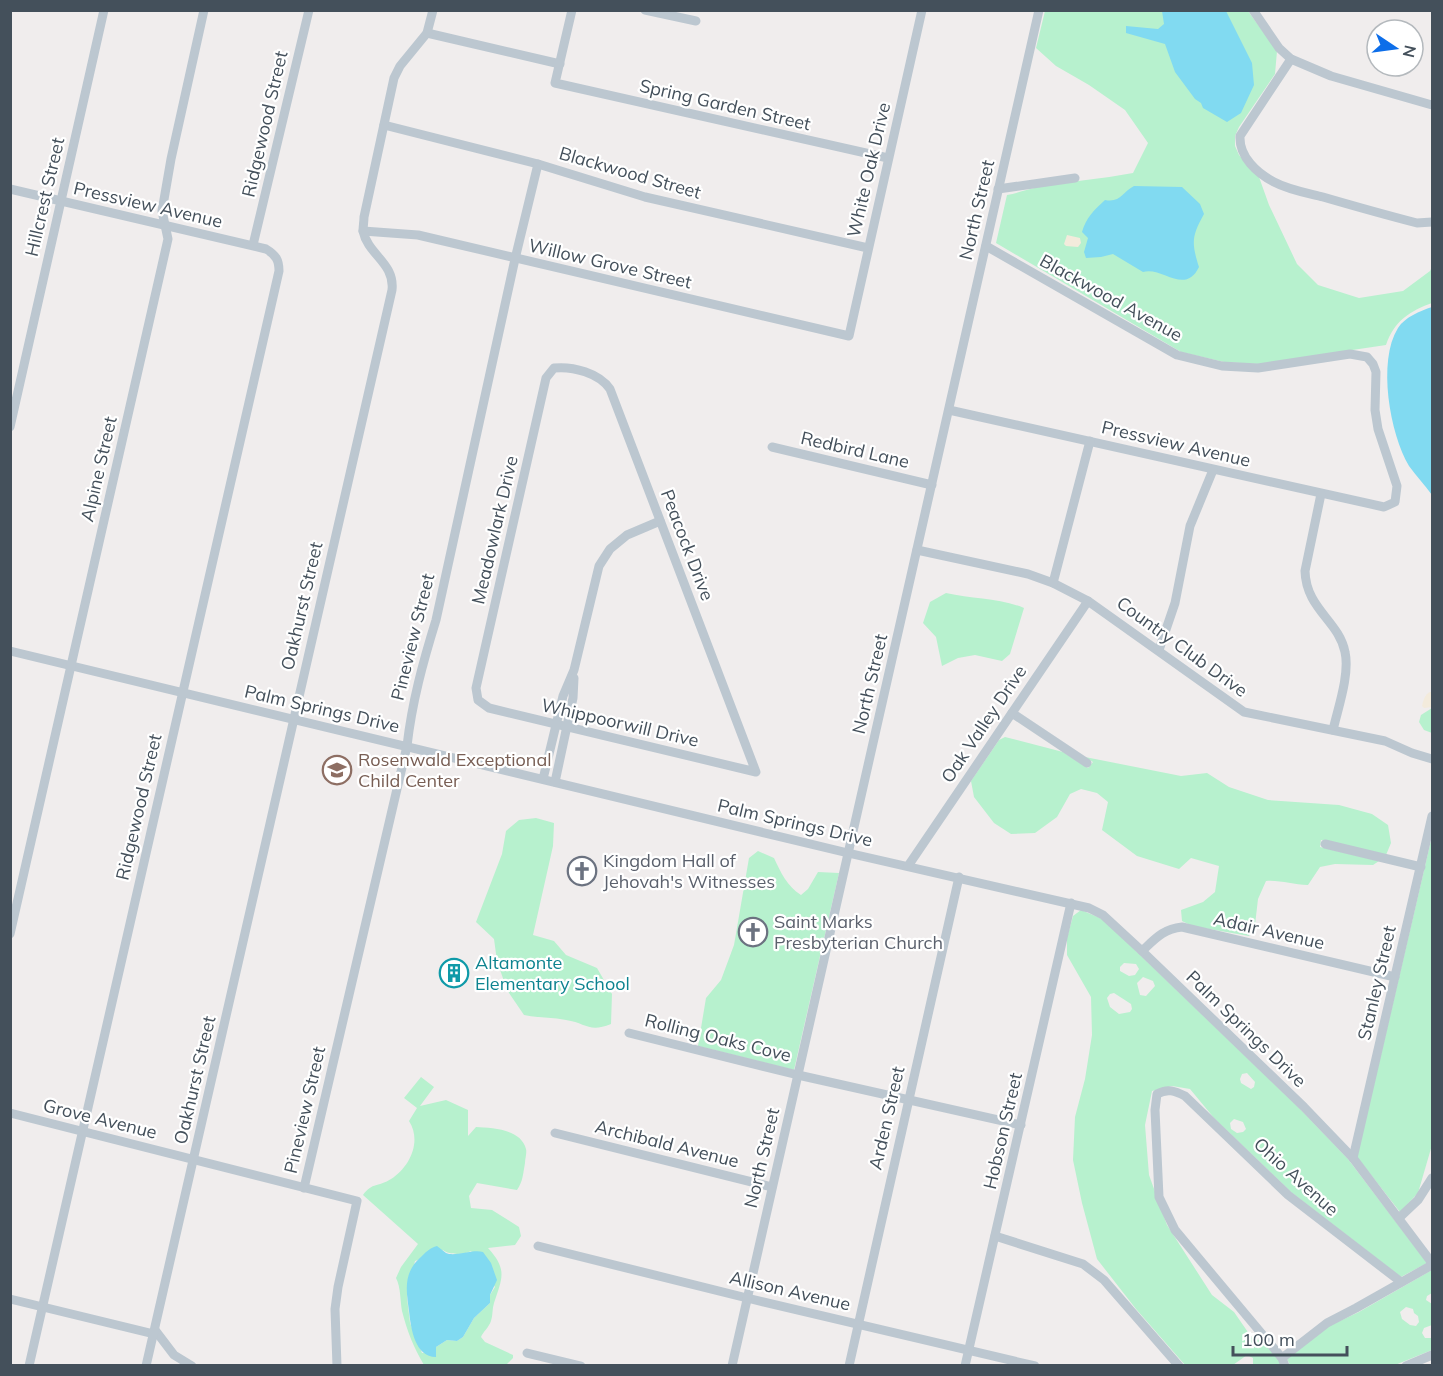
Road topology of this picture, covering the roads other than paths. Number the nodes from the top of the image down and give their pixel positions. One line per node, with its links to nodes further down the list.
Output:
1 (104, 10): 21 (street, Hillcrest Street)
2 (204, 10): 23 (street, Alpine Street)
3 (309, 10): 25 (street, Ridgewood Street)
4 (433, 10): 11 (street)
5 (572, 10): 13 (street)
6 (645, 10): 10 (street)
7 (922, 10): 16 (street, White Oak Drive)
8 (1039, 10): 20 (street, North Street)
9 (1253, 10): 12 (street)
10 (696, 21)
11 (427, 33): 13 (street); 15 (street)
12 (1291, 59): 14 (street); 22 (street)
13 (560, 64): 16 (street, Spring Garden Street)
14 (1432, 105)
15 (384, 125): 17 (street, Blackwood Street); 24 (street)
16 (888, 158): 27 (street, White Oak Drive)
17 (538, 164): 27 (street, Blackwood Street); 29 (street, Pineview Street)
18 (1075, 178): 20 (street)
19 (10, 189): 21 (street, Pressview Avenue)
20 (998, 189): 26 (street, North Street)
21 (61, 202): 23 (street, Pressview Avenue); 33 (street, Hillcrest Street)
22 (1432, 222)
23 (165, 226): 25 (street, Pressview Avenue); 46 (street, Alpine Street)
24 (363, 231): 29 (street, Willow Grove Street); 51 (street, Oakhurst Street)
25 (253, 245): 28 (street, Pressview Avenue)
26 (986, 246): 32 (street, North Street); 39 (street, Blackwood Avenue)
27 (868, 248): 30 (street, White Oak Drive)
28 (276, 256): 48 (street, Ridgewood Street)
29 (515, 259): 30 (street, Willow Grove Street); 55 (street, Pineview Street)
30 (849, 336)
31 (554, 369): 40 (street, Peacock Drive); 49 (street, Meadowlark Drive)
32 (949, 410): 34 (street, Pressview Avenue); 37 (street, North Street)
33 (10, 427)
34 (1090, 441): 36 (street, Pressview Avenue); 42 (street)
35 (772, 447): 37 (street, Redbird Lane)
36 (1212, 470): 38 (street, Pressview Avenue); 44 (street)
37 (932, 484): 41 (street, North Street)
38 (1321, 494): 39 (street, Pressview Avenue); 54 (street)
39 (1395, 502)
40 (660, 520): 47 (street); 58 (street, Peacock Drive)
41 (917, 550): 42 (street, Country Club Drive); 63 (street, North Street)
42 (1053, 583): 43 (street, Country Club Drive)
43 (1088, 601): 44 (street, Country Club Drive); 50 (street, Oak Valley Drive)
44 (1159, 650): 54 (street, Country Club Drive)
45 (10, 651): 46 (street, Palm Springs Drive)
46 (72, 666): 48 (street, Palm Springs Drive); 68 (street, Alpine Street)
47 (574, 670): 52 (street); 53 (street)
48 (182, 693): 51 (street, Palm Springs Drive); 76 (street, Ridgewood Street)
49 (478, 700): 52 (street, Whippoorwill Drive)
50 (1012, 713): 57 (street); 64 (street, Oak Valley Drive)
51 (293, 719): 55 (street, Palm Springs Drive); 79 (street, Oakhurst Street)
52 (556, 724): 53 (street, Whippoorwill Drive); 59 (street)
53 (567, 727): 58 (street, Whippoorwill Drive); 60 (street)
54 (1333, 730): 56 (street, Country Club Drive)
55 (407, 746): 59 (street, Palm Springs Drive); 82 (street, Pineview Street)
56 (1432, 759)
57 (1087, 763)
58 (756, 772)
59 (543, 779): 60 (street, Palm Springs Drive)
60 (555, 782): 63 (street, Palm Springs Drive)
61 (1432, 816): 65 (street, Stanley Street)
62 (1325, 844): 65 (street)
63 (848, 853): 64 (street, Palm Springs Drive); 72 (street, North Street)
64 (908, 866): 66 (street, Palm Springs Drive)
65 (1421, 867): 70 (street, Stanley Street)
66 (959, 878): 67 (street, Palm Springs Drive); 73 (street, Arden Street)
67 (1071, 903): 69 (street, Palm Springs Drive); 75 (street, Hobson Street)
68 (10, 934)
69 (1142, 951): 70 (street, Adair Avenue); 78 (street, Palm Springs Drive)
70 (1395, 977): 78 (street, Stanley Street)
71 (629, 1033): 72 (street, Rolling Oaks Cove)
72 (798, 1075): 73 (street, Rolling Oaks Cove); 81 (street, North Street)
73 (908, 1099): 75 (street, Rolling Oaks Cove); 91 (street, Arden Street)
74 (10, 1113): 76 (street, Grove Avenue)
75 (1021, 1125): 84 (street, Hobson Street)
76 (82, 1132): 79 (street, Grove Avenue); 90 (street, Ridgewood Street)
77 (555, 1133): 81 (street, Archibald Avenue)
78 (1353, 1158): 83 (street, Palm Springs Drive)
79 (194, 1160): 82 (street, Grove Avenue); 92 (street, Oakhurst Street)
80 (1432, 1178): 83 (street)
81 (772, 1187): 88 (street, North Street)
82 (304, 1188): 100 (street, Grove Avenue)
83 (1399, 1218): 86 (street, Palm Springs Drive)
84 (995, 1236): 93 (street, Hobson Street); 106 (street)
85 (538, 1246): 88 (street, Allison Avenue)
86 (1432, 1264): 87 (street)
87 (1401, 1282): 96 (street); 96 (street, Ohio Avenue)
88 (747, 1298): 91 (street, Allison Avenue); 102 (street, North Street)
89 (10, 1299): 90 (street)
90 (42, 1307): 92 (street); 97 (street, Ridgewood Street)
91 (858, 1324): 93 (street, Allison Avenue); 103 (street, Arden Street)
92 (154, 1332): 98 (street, Oakhurst Street); 99 (street)
93 (969, 1349): 104 (street, Hobson Street); 105 (street, Allison Avenue)
94 (527, 1353): 101 (street)
95 (1432, 1355): 107 (street)
96 (1284, 1361)
97 (29, 1365)
98 (147, 1365)
99 (192, 1365)
100 (337, 1365)
101 (581, 1365)
102 (732, 1365)
103 (849, 1365)
104 (965, 1365)
105 (1035, 1365)
106 (1179, 1365)
107 (1406, 1365)

